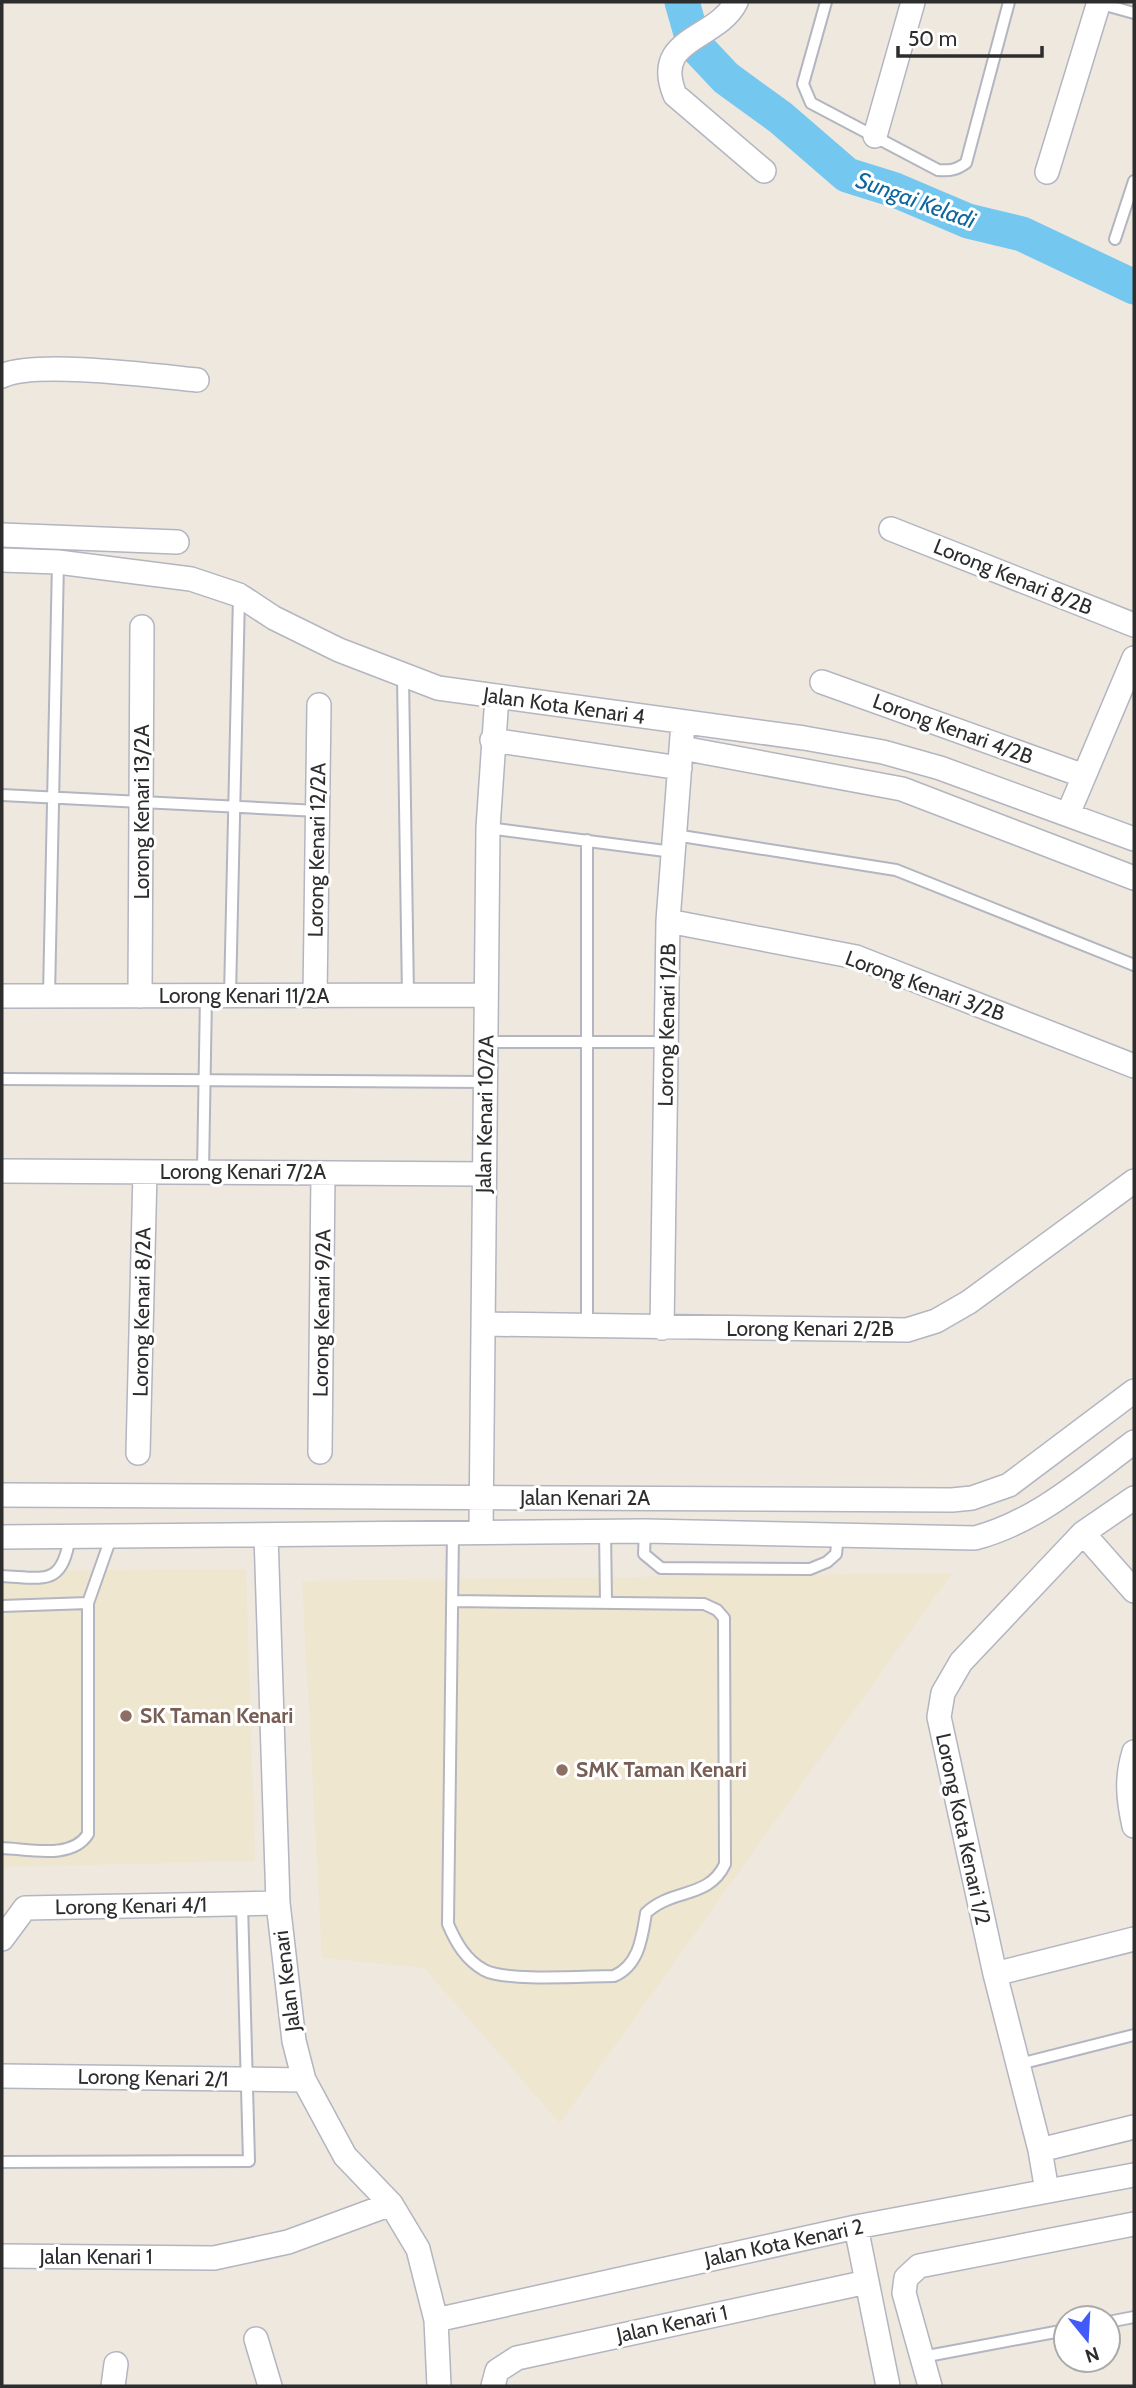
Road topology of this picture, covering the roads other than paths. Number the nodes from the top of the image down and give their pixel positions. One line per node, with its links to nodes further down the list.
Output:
1 (736, 2): 8 (street)
2 (826, 2): 7 (lane)
3 (913, 2): 7 (street)
4 (1009, 2): 7 (lane)
5 (1098, 2): 6 (lane); 9 (street)
6 (1134, 13)
7 (875, 136)
8 (764, 171)
9 (1047, 172)
10 (1134, 181): 11 (lane)
11 (1115, 239)
12 (2, 376): 13 (street)
13 (197, 380)
14 (891, 529): 20 (street, Lorong Kenari 8/2B)
15 (2, 534): 16 (street)
16 (177, 542)
17 (2, 559): 18 (street, Jalan Kota Kenari 4)
18 (58, 562): 19 (street, Jalan Kota Kenari 4); 32 (lane)
19 (239, 595): 23 (street, Jalan Kota Kenari 4); 34 (lane)
20 (1134, 625)
21 (142, 627): 33 (street, Lorong Kenari 13/2A)
22 (1134, 658): 30 (street)
23 (403, 677): 25 (street, Jalan Kota Kenari 4); 44 (lane)
24 (822, 682): 30 (street, Lorong Kenari 4/2B)
25 (497, 696): 27 (street, Jalan Kota Kenari 4); 28 (street, Jalan Kenari 10/2A)
26 (319, 705): 35 (street, Lorong Kenari 12/2A)
27 (683, 723): 29 (street, Lorong Kenari 1/2B); 36 (street, Jalan Kota Kenari 4)
28 (492, 740): 29 (street); 37 (street, Jalan Kenari 10/2A)
29 (681, 758): 40 (street, Lorong Kenari 1/2B); 41 (street)
30 (1084, 776): 36 (street)
31 (2, 795): 32 (lane)
32 (53, 798): 33 (lane); 47 (lane)
33 (143, 803): 34 (lane); 48 (street, Lorong Kenari 13/2A)
34 (234, 807): 35 (lane); 50 (lane)
35 (318, 811): 51 (street, Lorong Kenari 12/2A)
36 (1068, 814): 38 (street, Jalan Kota Kenari 4)
37 (488, 828): 39 (lane); 45 (street, Jalan Kenari 10/2A)
38 (1134, 839)
39 (587, 840): 40 (lane); 53 (lane)
40 (674, 844): 42 (street, Lorong Kenari 1/2B); 43 (lane)
41 (1134, 878)
42 (668, 921): 54 (street, Lorong Kenari 1/2B); 55 (street, Lorong Kenari 3/2B)
43 (1134, 965)
44 (408, 995): 45 (street, Lorong Kenari 11/2A); 51 (street, Lorong Kenari 11/2A)
45 (486, 995): 52 (street, Jalan Kenari 10/2A)
46 (2, 996): 47 (street, Lorong Kenari 11/2A)
47 (49, 996): 48 (street, Lorong Kenari 11/2A)
48 (140, 996): 49 (street, Lorong Kenari 11/2A)
49 (205, 996): 50 (street, Lorong Kenari 11/2A); 57 (lane)
50 (230, 996): 51 (street, Lorong Kenari 11/2A)
51 (315, 996)
52 (486, 1042): 53 (lane); 58 (street, Jalan Kenari 10/2A)
53 (587, 1042): 54 (lane); 66 (lane)
54 (666, 1042): 67 (street, Lorong Kenari 1/2B)
55 (1134, 1066)
56 (2, 1079): 57 (lane)
57 (204, 1079): 58 (lane); 61 (lane)
58 (485, 1082): 63 (street, Jalan Kenari 10/2A)
59 (2, 1171): 60 (street, Lorong Kenari 7/2A)
60 (145, 1172): 61 (street, Lorong Kenari 7/2A); 71 (street, Lorong Kenari 8/2A)
61 (203, 1172): 62 (street, Lorong Kenari 7/2A)
62 (323, 1173): 63 (street, Lorong Kenari 7/2A); 70 (street, Lorong Kenari 9/2A)
63 (484, 1174): 65 (street, Jalan Kenari 10/2A)
64 (1134, 1181): 67 (street, Lorong Kenari 2/2B)
65 (483, 1324): 66 (street, Lorong Kenari 2/2B); 73 (street, Jalan Kenari 10/2A)
66 (587, 1326): 67 (street, Lorong Kenari 2/2B)
67 (662, 1328)
68 (1134, 1391): 73 (street, Jalan Kenari 2A)
69 (1134, 1442): 84 (street, Jalan Kenari 2A)
70 (320, 1452)
71 (138, 1453)
72 (2, 1495): 73 (street, Jalan Kenari 2A)
73 (481, 1498): 78 (street, Jalan Kenari 10/2A)
74 (1134, 1498): 79 (street, Lorong Kota Kenari 1/2)
75 (605, 1531): 76 (street, Jalan Kenari 2A); 78 (street, Jalan Kenari 2A); 88 (lane)
76 (645, 1531): 84 (street, Jalan Kenari 2A); 84 (lane)
77 (453, 1532): 78 (street, Jalan Kenari 2A); 81 (street, Jalan Kenari 2A); 87 (lane)
78 (481, 1532)
79 (1083, 1533): 86 (street); 98 (street, Lorong Kota Kenari 1/2)
80 (112, 1535): 81 (street, Jalan Kenari 2A); 83 (street, Jalan Kenari 2A); 89 (lane)
81 (266, 1535): 94 (street, Jalan Kenari)
82 (2, 1536): 83 (street, Jalan Kenari 2A)
83 (70, 1536): 85 (lane)
84 (838, 1536)
85 (2, 1576)
86 (1134, 1591)
87 (453, 1601): 88 (lane); 88 (lane)
88 (606, 1602)
89 (88, 1603): 90 (lane); 93 (lane)
90 (2, 1606)
91 (1134, 1752): 92 (street)
92 (1134, 1826)
93 (2, 1849)
94 (278, 1903): 95 (street, Lorong Kenari 4/1); 103 (street, Jalan Kenari)
95 (242, 1904): 96 (street, Lorong Kenari 4/1); 102 (lane)
96 (2, 1939)
97 (1134, 1939): 98 (street)
98 (995, 1973): 100 (street, Lorong Kota Kenari 1/2)
99 (1134, 2035): 100 (lane)
100 (1016, 2064): 105 (street, Lorong Kota Kenari 1/2)
101 (2, 2076): 102 (street, Lorong Kenari 2/1)
102 (247, 2079): 103 (street, Lorong Kenari 2/1); 106 (lane)
103 (303, 2080): 109 (street, Jalan Kenari)
104 (1134, 2127): 105 (street)
105 (1040, 2150): 108 (street, Lorong Kota Kenari 1/2)
106 (2, 2162)
107 (1134, 2175): 108 (street, Jalan Kota Kenari 2)
108 (1047, 2191): 111 (street, Jalan Kota Kenari 2)
109 (391, 2204): 112 (street, Jalan Kenari 1); 114 (street, Jalan Kenari)
110 (1134, 2224): 117 (street)
111 (856, 2227): 113 (street); 114 (street, Jalan Kota Kenari 2)
112 (2, 2256)
113 (867, 2282): 120 (street, Jalan Kenari 1); 121 (street)
114 (436, 2320): 119 (street, Jalan Kenari)
115 (1052, 2333): 117 (lane)
116 (256, 2339): 118 (street)
117 (922, 2357): 122 (street)
118 (270, 2386)
119 (439, 2386)
120 (493, 2386)
121 (888, 2386)
122 (930, 2386)

